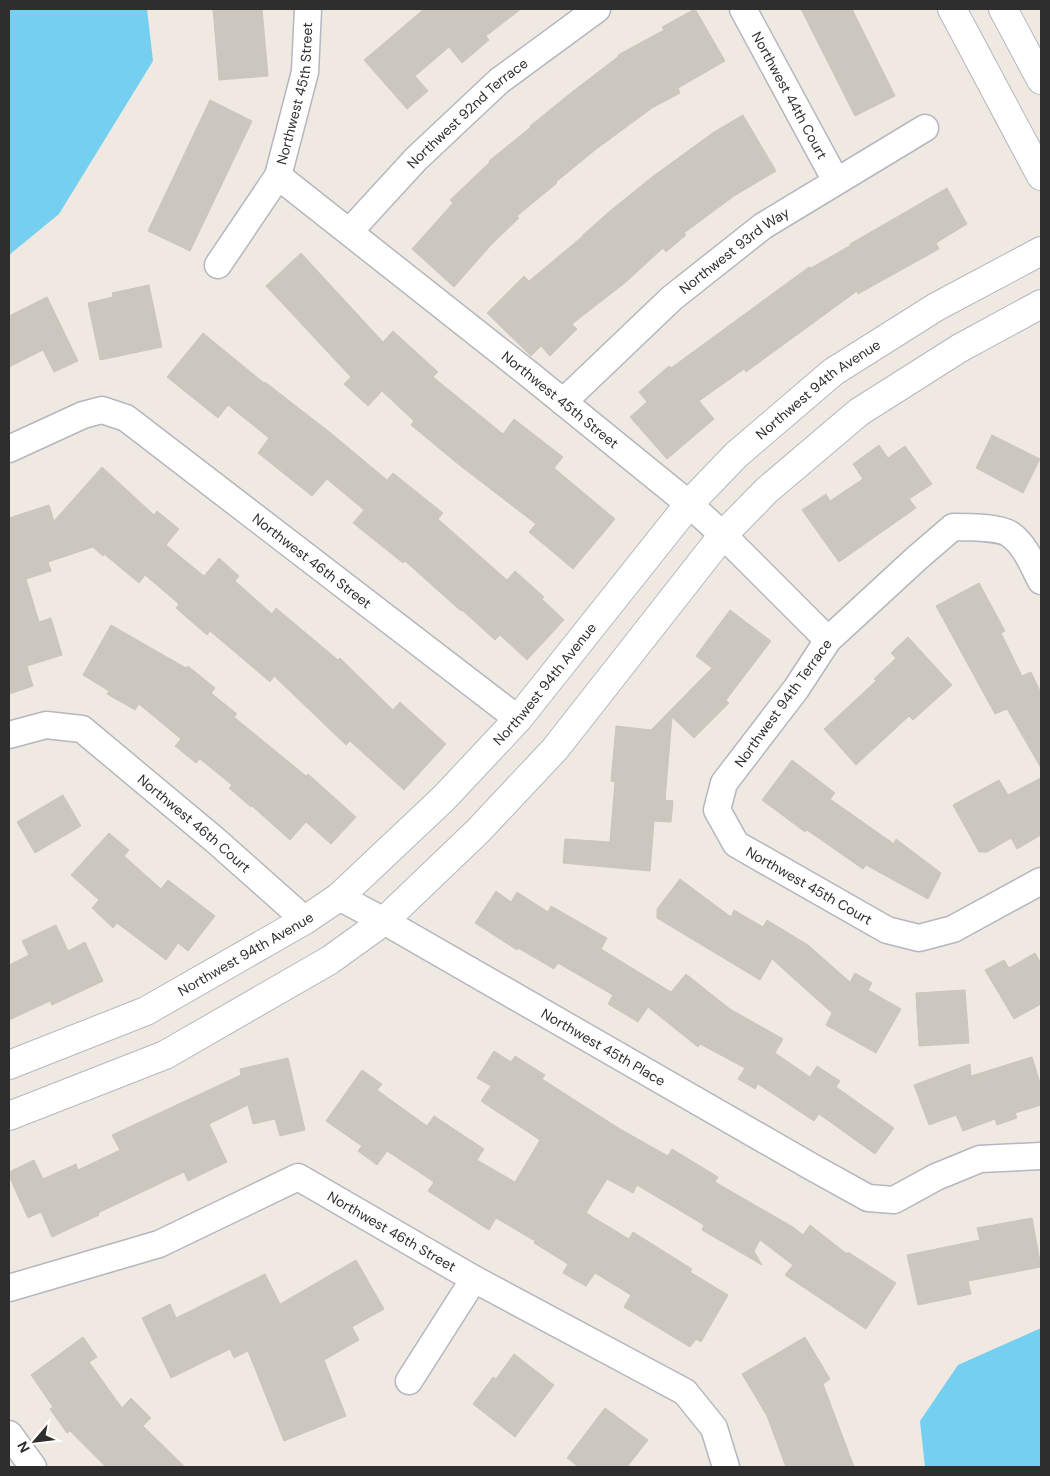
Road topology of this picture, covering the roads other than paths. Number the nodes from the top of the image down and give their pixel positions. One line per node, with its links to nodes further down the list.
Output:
1 (308, 9): 8 (street, Northwest 45th Street)
2 (598, 9): 11 (street, Northwest 92nd Terrace)
3 (743, 9): 10 (street, Northwest 44th Court)
4 (952, 9): 9 (street)
5 (1003, 9): 6 (street)
6 (1041, 80)
7 (925, 128): 10 (street, Northwest 93rd Way)
8 (278, 176): 11 (street, Northwest 45th Street); 13 (street, Northwest 45th Street)
9 (1041, 176)
10 (836, 181): 15 (street, Northwest 93rd Way)
11 (349, 232): 15 (street, Northwest 45th Street)
12 (1041, 251): 17 (street, Northwest 94th Avenue)
13 (218, 265)
14 (1041, 304): 18 (street)
15 (563, 402): 17 (street, Northwest 45th Street)
16 (9, 449): 21 (street, Northwest 46th Street)
17 (689, 504): 18 (street, Northwest 45th Street); 21 (street, Northwest 94th Avenue)
18 (723, 535): 20 (street, Northwest 45th Street); 27 (street)
19 (1041, 581): 20 (street, Northwest 94th Terrace)
20 (828, 640): 23 (street, Northwest 94th Terrace)
21 (518, 719): 25 (street, Northwest 94th Avenue)
22 (9, 735): 26 (street, Northwest 46th Court)
23 (717, 810): 24 (street, Northwest 45th Court)
24 (1041, 881)
25 (339, 897): 26 (street, Northwest 94th Avenue); 27 (street, Northwest 45th Place)
26 (305, 920): 28 (street, Northwest 94th Avenue)
27 (384, 921): 29 (street); 30 (street, Northwest 45th Place)
28 (9, 1065)
29 (9, 1116)
30 (1041, 1156)
31 (474, 1279): 32 (street, Northwest 46th Street); 33 (street); 36 (street, Northwest 46th Street)
32 (9, 1287)
33 (409, 1381)
34 (9, 1434): 35 (street)
35 (32, 1467)
36 (726, 1467)

